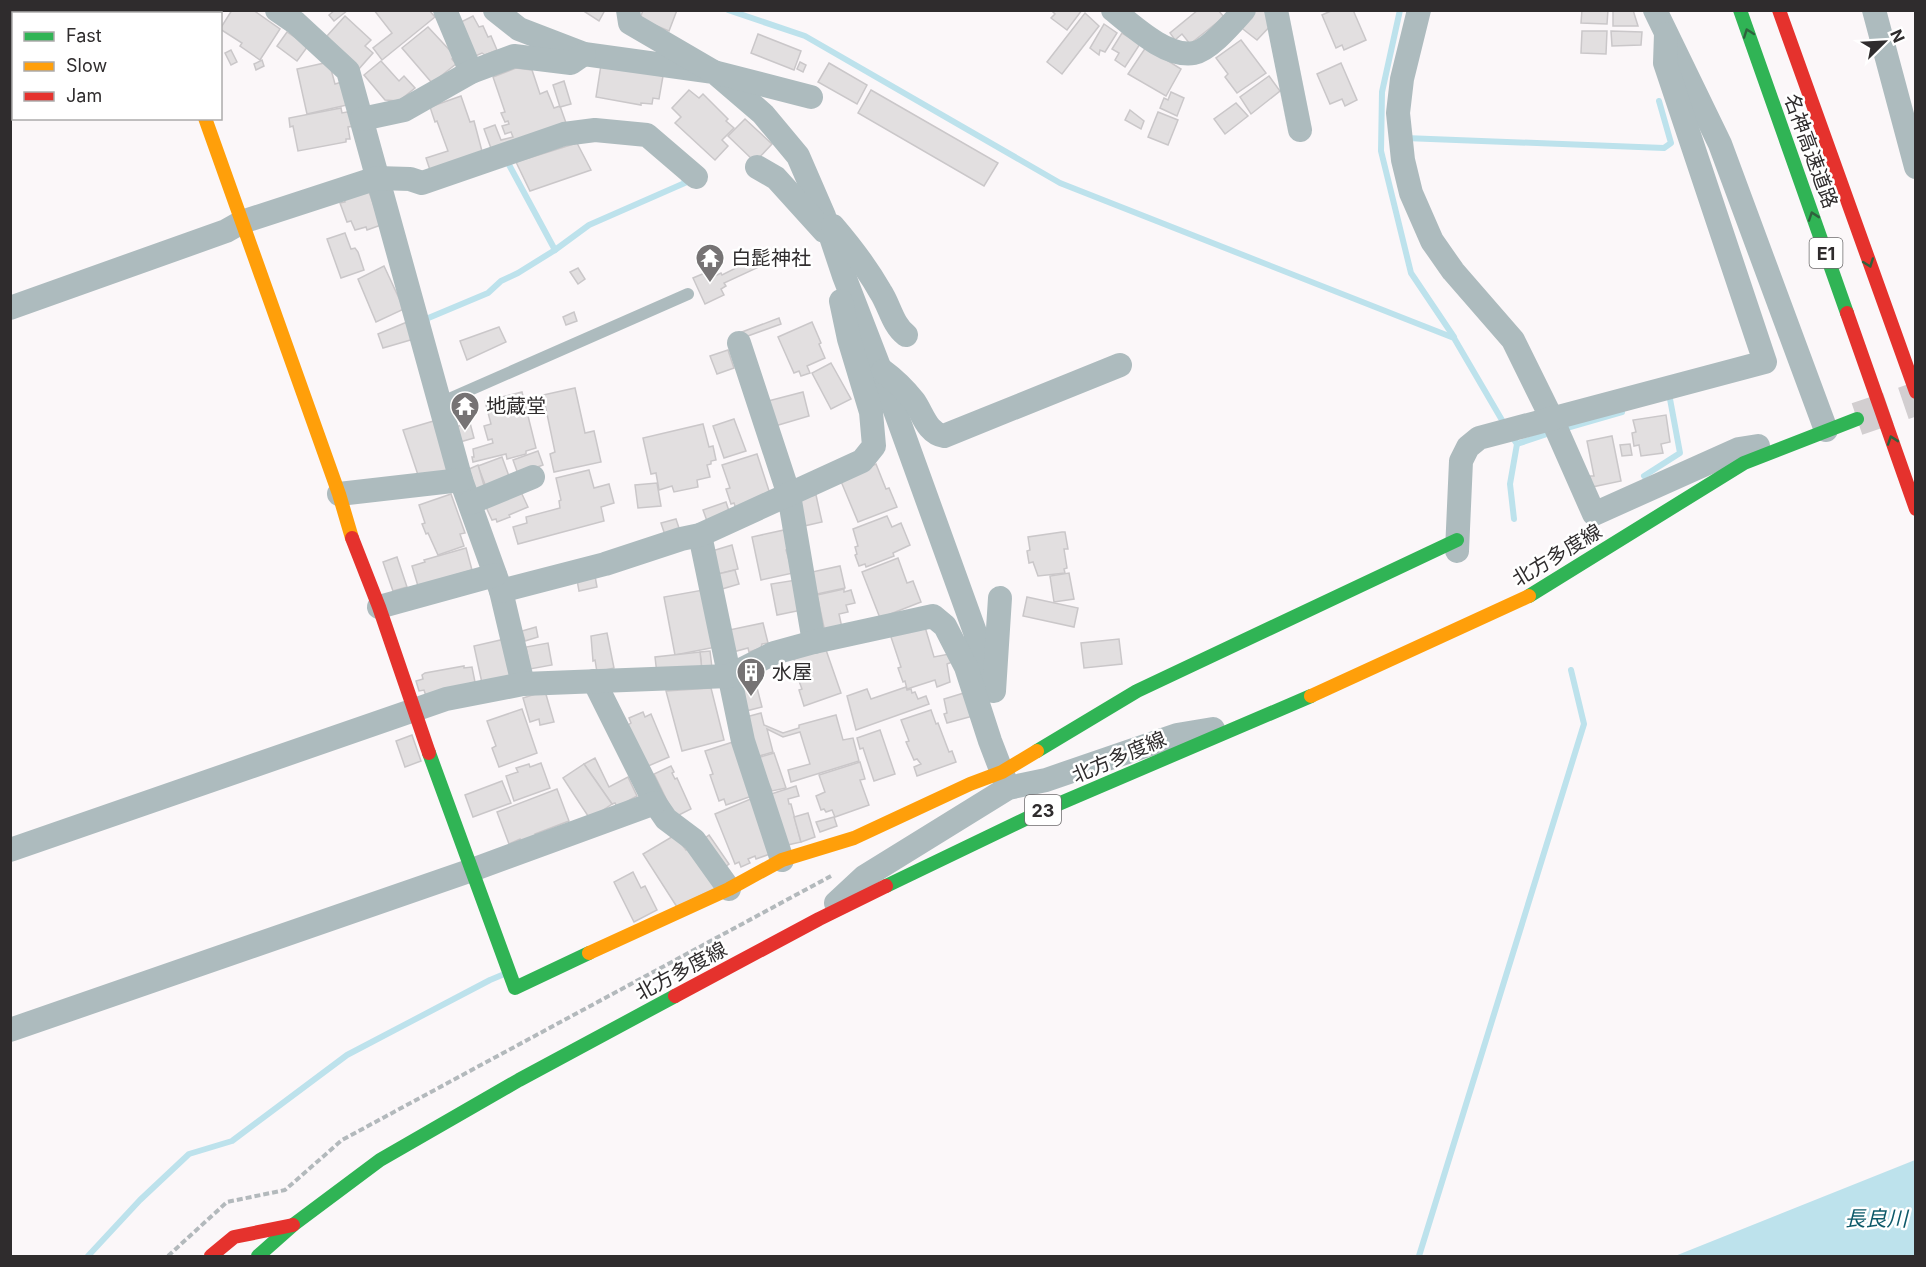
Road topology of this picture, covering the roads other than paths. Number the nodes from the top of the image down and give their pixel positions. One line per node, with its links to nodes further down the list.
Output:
1 (277, 10): 20 (street)
2 (445, 10): 17 (street)
3 (495, 10): 14 (street)
4 (501, 10): 14 (street)
5 (628, 10): 18 (street)
6 (1113, 10): 7 (street)
7 (1244, 10)
8 (1276, 10): 22 (street)
9 (1419, 10): 39 (street)
10 (1655, 10): 15 (street)
11 (1740, 10): 46 (main road, 名神高速道路 / E1, one-way to 11)
12 (1779, 10): 37 (main road, 名神高速道路 / E1, one-way to 37)
13 (1874, 10): 24 (street)
14 (519, 29): 16 (street)
15 (1666, 34): 39 (street); 41 (street)
16 (584, 54): 17 (street); 18 (street)
17 (471, 72): 20 (street)
18 (714, 72): 19 (street); 27 (street)
19 (811, 97)
20 (362, 118): 26 (street)
21 (206, 120): 28 (main road)
22 (1300, 130)
23 (757, 167): 29 (street)
24 (1916, 168)
25 (696, 177): 26 (street)
26 (377, 178): 28 (street); 38 (street)
27 (824, 216): 29 (street); 33 (street)
28 (242, 222): 32 (street); 44 (main road)
29 (833, 242): 30 (street)
30 (844, 276): 36 (street); 45 (street)
31 (688, 294): 38 (lane)
32 (10, 308)
33 (906, 335)
34 (739, 343): 45 (street)
35 (1120, 365): 36 (street)
36 (880, 369): 58 (street)
37 (1916, 392)
38 (440, 403): 43 (street)
39 (1552, 419): 41 (street); 49 (street)
40 (1857, 419): 41 (main road, 北方多度線 / 23)
41 (1817, 434): 59 (main road, 北方多度線 / 23)
42 (533, 477): 47 (street)
43 (461, 480): 44 (street); 47 (street)
44 (339, 494): 52 (main road)
45 (789, 495): 48 (street); 53 (street)
46 (1913, 502)
47 (470, 503): 50 (street)
48 (700, 536): 50 (street); 54 (street)
49 (1457, 545): 61 (main road)
50 (498, 583): 52 (street); 56 (street)
51 (1000, 598): 58 (street)
52 (379, 607): 57 (main road)
53 (814, 642): 54 (street); 60 (street)
54 (729, 676): 55 (street); 64 (street)
55 (594, 681): 56 (street); 62 (street)
56 (523, 684): 57 (street)
57 (413, 709): 63 (street); 65 (main road)
58 (991, 713): 60 (street)
59 (1248, 724): 61 (street); 67 (main road, 北方多度線 / 23)
60 (990, 741): 61 (street)
61 (1005, 780): 64 (main road); 67 (street)
62 (655, 802): 65 (street); 66 (street)
63 (10, 850)
64 (782, 860): 66 (main road)
65 (472, 870): 66 (main road); 68 (street)
66 (729, 889)
67 (819, 919): 69 (main road, 北方多度線 / 23)
68 (10, 1030)
69 (293, 1224): 70 (main road); 71 (main road, 北方多度線 / 23)
70 (211, 1257)
71 (258, 1257)

